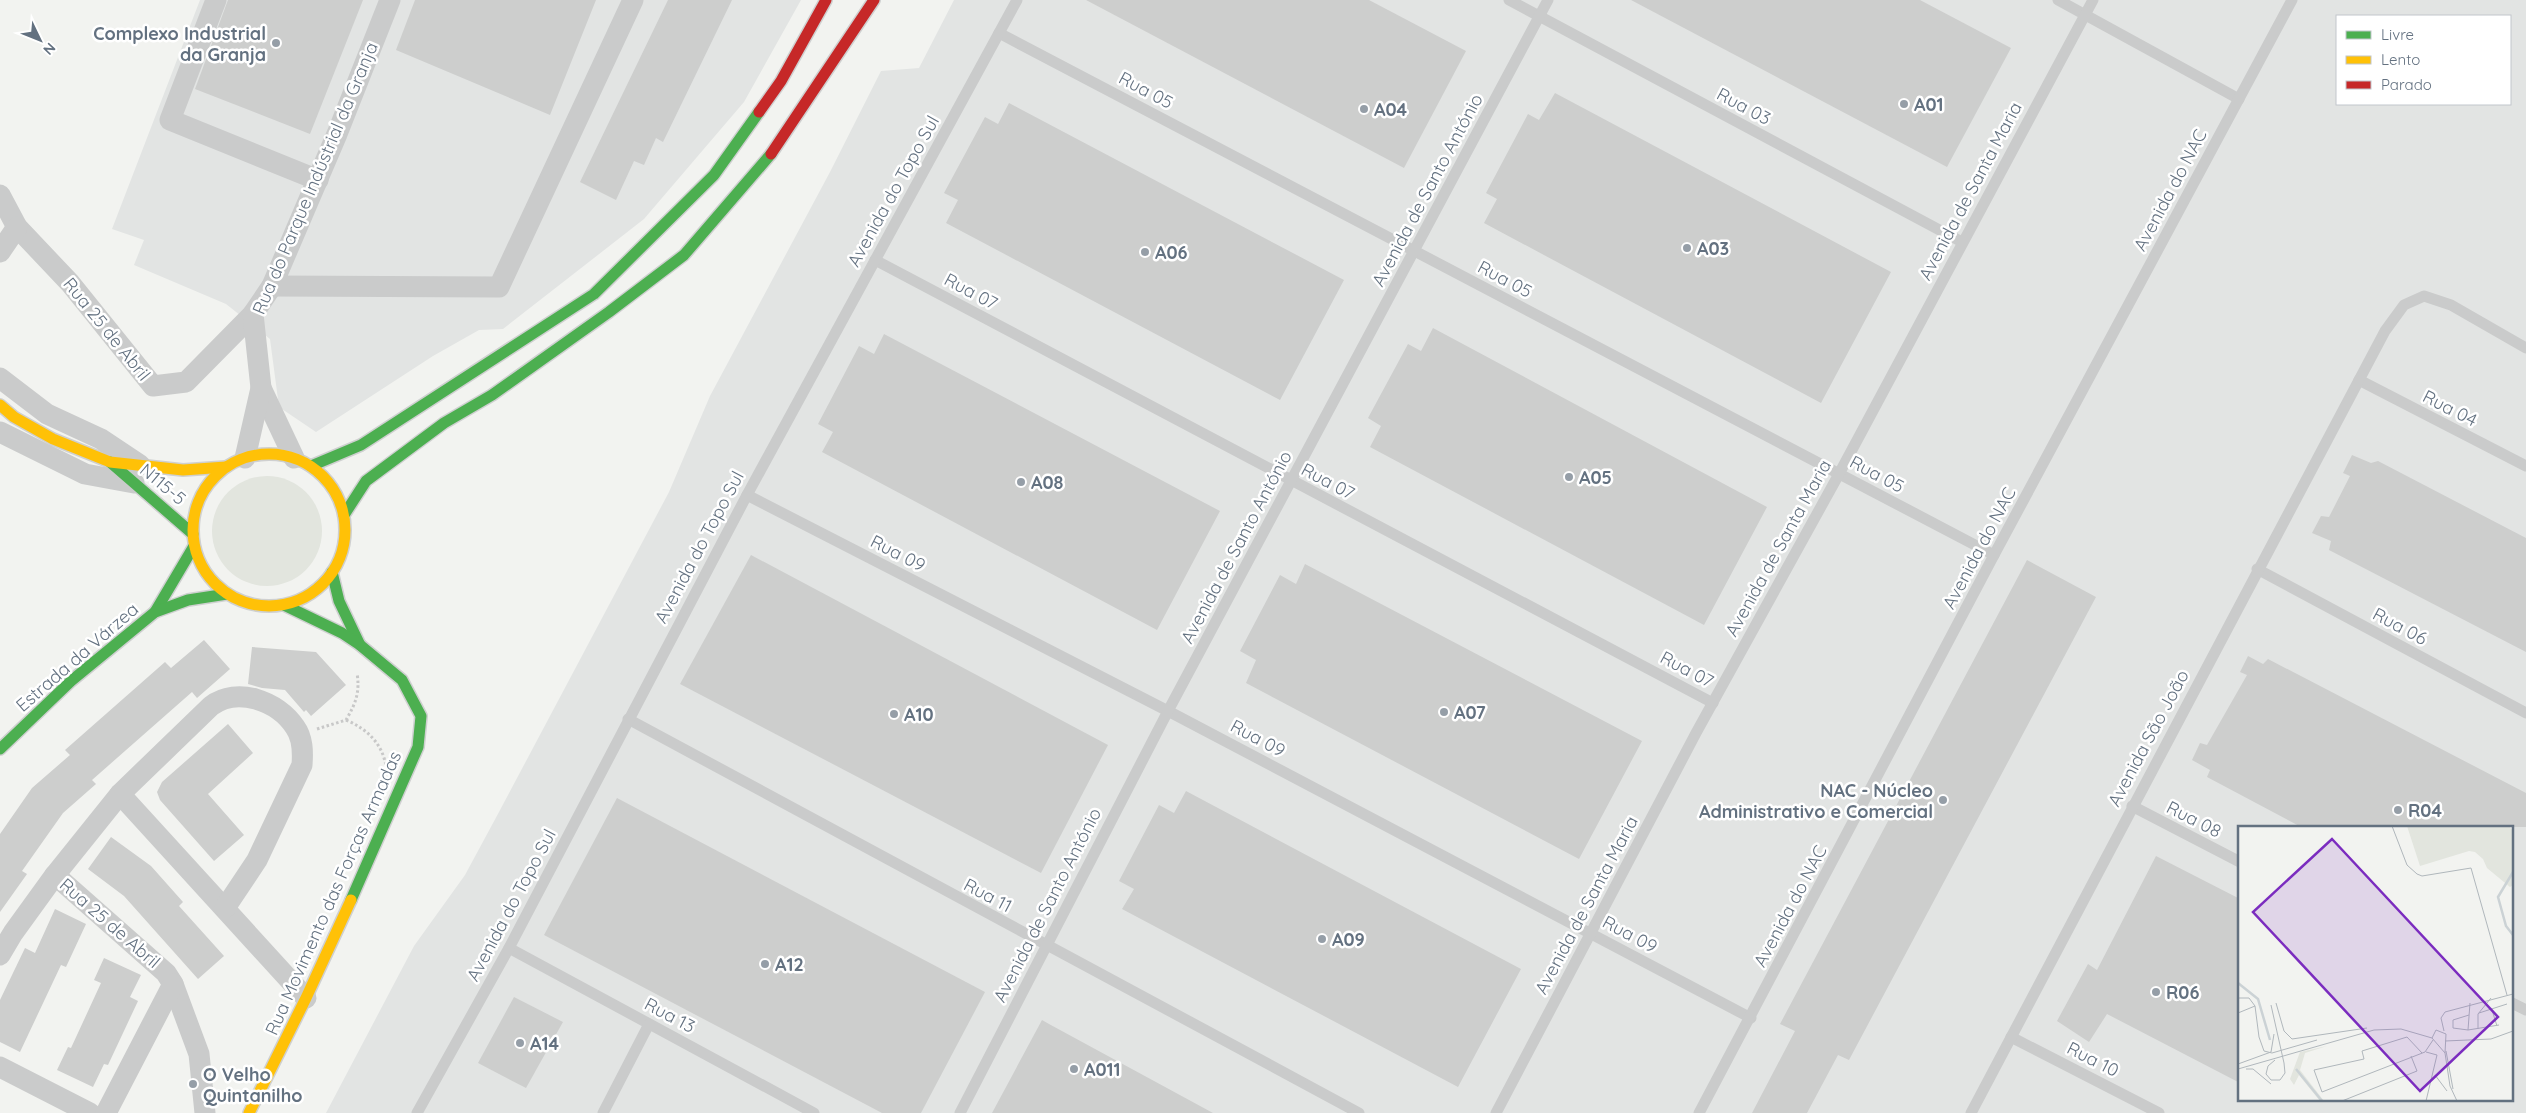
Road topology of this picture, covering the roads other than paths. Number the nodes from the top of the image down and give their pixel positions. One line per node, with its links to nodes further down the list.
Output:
1 (216, 0): 17 (street)
2 (390, 0): 17 (street, Rua do Parque Indústrial da Granja)
3 (633, 0): 26 (street)
4 (826, 0): 37 (main road)
5 (873, 0): 27 (main road)
6 (1017, 0): 14 (lane, Avenida do Topo Sul)
7 (1509, 0): 13 (lane, Rua 03)
8 (1548, 0): 13 (lane, Avenida de Santo António)
9 (2058, 0): 12 (lane)
10 (2093, 0): 12 (lane, Avenida de Santa Maria)
11 (2292, 0): 16 (lane, Avenida do NAC)
12 (2085, 15): 16 (lane); 21 (lane, Avenida de Santa Maria)
13 (1540, 16): 21 (lane, Rua 03); 23 (lane, Avenida de Santo António)
14 (1000, 33): 23 (lane, Rua 05); 25 (lane, Avenida do Topo Sul)
15 (806, 80): 20 (main road)
16 (2239, 99): 47 (lane, Avenida do NAC)
17 (318, 180): 26 (street, Rua do Parque Indústrial da Granja)
18 (0, 195): 19 (street, Rua 25 de Abril)
19 (9, 226): 24 (street); 28 (street, Rua 25 de Abril)
20 (685, 236)
21 (1962, 242): 41 (lane, Avenida de Santa Maria)
22 (671, 250): 27 (main road)
23 (1414, 251): 41 (lane, Rua 05); 42 (lane, Avenida de Santo António)
24 (0, 252)
25 (875, 260): 42 (lane, Rua 07); 43 (lane, Avenida do Topo Sul)
26 (272, 286): 28 (street, Rua do Parque Indústrial da Granja)
27 (609, 312): 44 (main road)
28 (253, 314): 32 (street, Rua do Parque Indústrial da Granja)
29 (2526, 348): 31 (lane, Avenida São João)
30 (0, 378): 40 (street)
31 (2359, 380): 38 (lane, Rua 04); 48 (lane, Avenida São João)
32 (261, 388): 35 (street, Rua do Parque Indústrial da Granja); 37 (street, Rua do Parque Indústrial da Granja)
33 (0, 405): 36 (main road)
34 (0, 432): 40 (street)
35 (245, 458): 37 (main road); 39 (main road)
36 (110, 462): 40 (main road); 40 (main road, N115-5)
37 (302, 462): 44 (main road)
38 (2526, 466)
39 (226, 467): 40 (main road); 45 (main road)
40 (137, 474): 45 (main road, N115-5)
41 (1839, 474): 47 (lane, Rua 05); 54 (lane, Avenida de Santa Maria)
42 (1291, 482): 54 (lane, Rua 07); 55 (lane, Avenida de Santo António)
43 (747, 495): 55 (lane, Rua 09); 57 (lane, Avenida do Topo Sul)
44 (344, 515): 49 (main road)
45 (192, 534): 46 (main road)
46 (194, 546): 50 (main road); 52 (main road, Estrada da Várzea)
47 (1994, 555): 72 (lane, Avenida do NAC)
48 (2257, 569): 56 (lane, Rua 06); 60 (lane, Avenida São João)
49 (332, 572): 51 (main road); 53 (main road, Rua Movimento das Forças Armadas)
50 (227, 594): 51 (main road); 52 (main road, Estrada da Várzea)
51 (284, 605): 53 (main road, Rua Movimento das Forças Armadas)
52 (155, 612): 58 (main road, Estrada da Várzea)
53 (360, 645): 69 (main road, Rua Movimento das Forças Armadas)
54 (1713, 703): 64 (lane, Avenida de Santa Maria)
55 (1168, 711): 64 (lane, Rua 09); 65 (lane, Avenida de Santo António)
56 (2526, 713)
57 (628, 719): 65 (lane, Rua 11); 66 (lane, Avenida do Topo Sul)
58 (0, 749)
59 (120, 794): 62 (street); 63 (street); 63 (street)
60 (2132, 806): 61 (lane, Rua 08); 74 (lane, Avenida São João)
61 (2238, 861)
62 (55, 875): 67 (street); 68 (street, Rua 25 de Abril)
63 (224, 908): 69 (street)
64 (1592, 933): 72 (lane, Rua 09); 86 (lane, Avenida de Santa Maria)
65 (1045, 946): 84 (lane, Avenida de Santo António); 85 (lane, Rua 11)
66 (509, 948): 73 (lane, Rua 13); 81 (lane, Avenida do Topo Sul)
67 (0, 955)
68 (173, 984): 78 (street); 79 (street, Rua 25 de Abril)
69 (306, 998): 80 (main road, Rua Movimento das Forças Armadas)
70 (2514, 1004): 71 (lane)
71 (2526, 1010)
72 (1751, 1018): 87 (lane, Avenida do NAC)
73 (649, 1024): 82 (lane); 83 (lane, Rua 13)
74 (2010, 1037): 76 (lane, Rua 10); 88 (lane, Avenida São João)
75 (0, 1067): 77 (street)
76 (2139, 1109): 89 (lane, Rua 10)
77 (90, 1113)
78 (106, 1113)
79 (205, 1113)
80 (249, 1113)
81 (417, 1113)
82 (603, 1113)
83 (814, 1113)
84 (960, 1113)
85 (1360, 1113)
86 (1496, 1113)
87 (1699, 1113)
88 (1970, 1113)
89 (2159, 1113)

